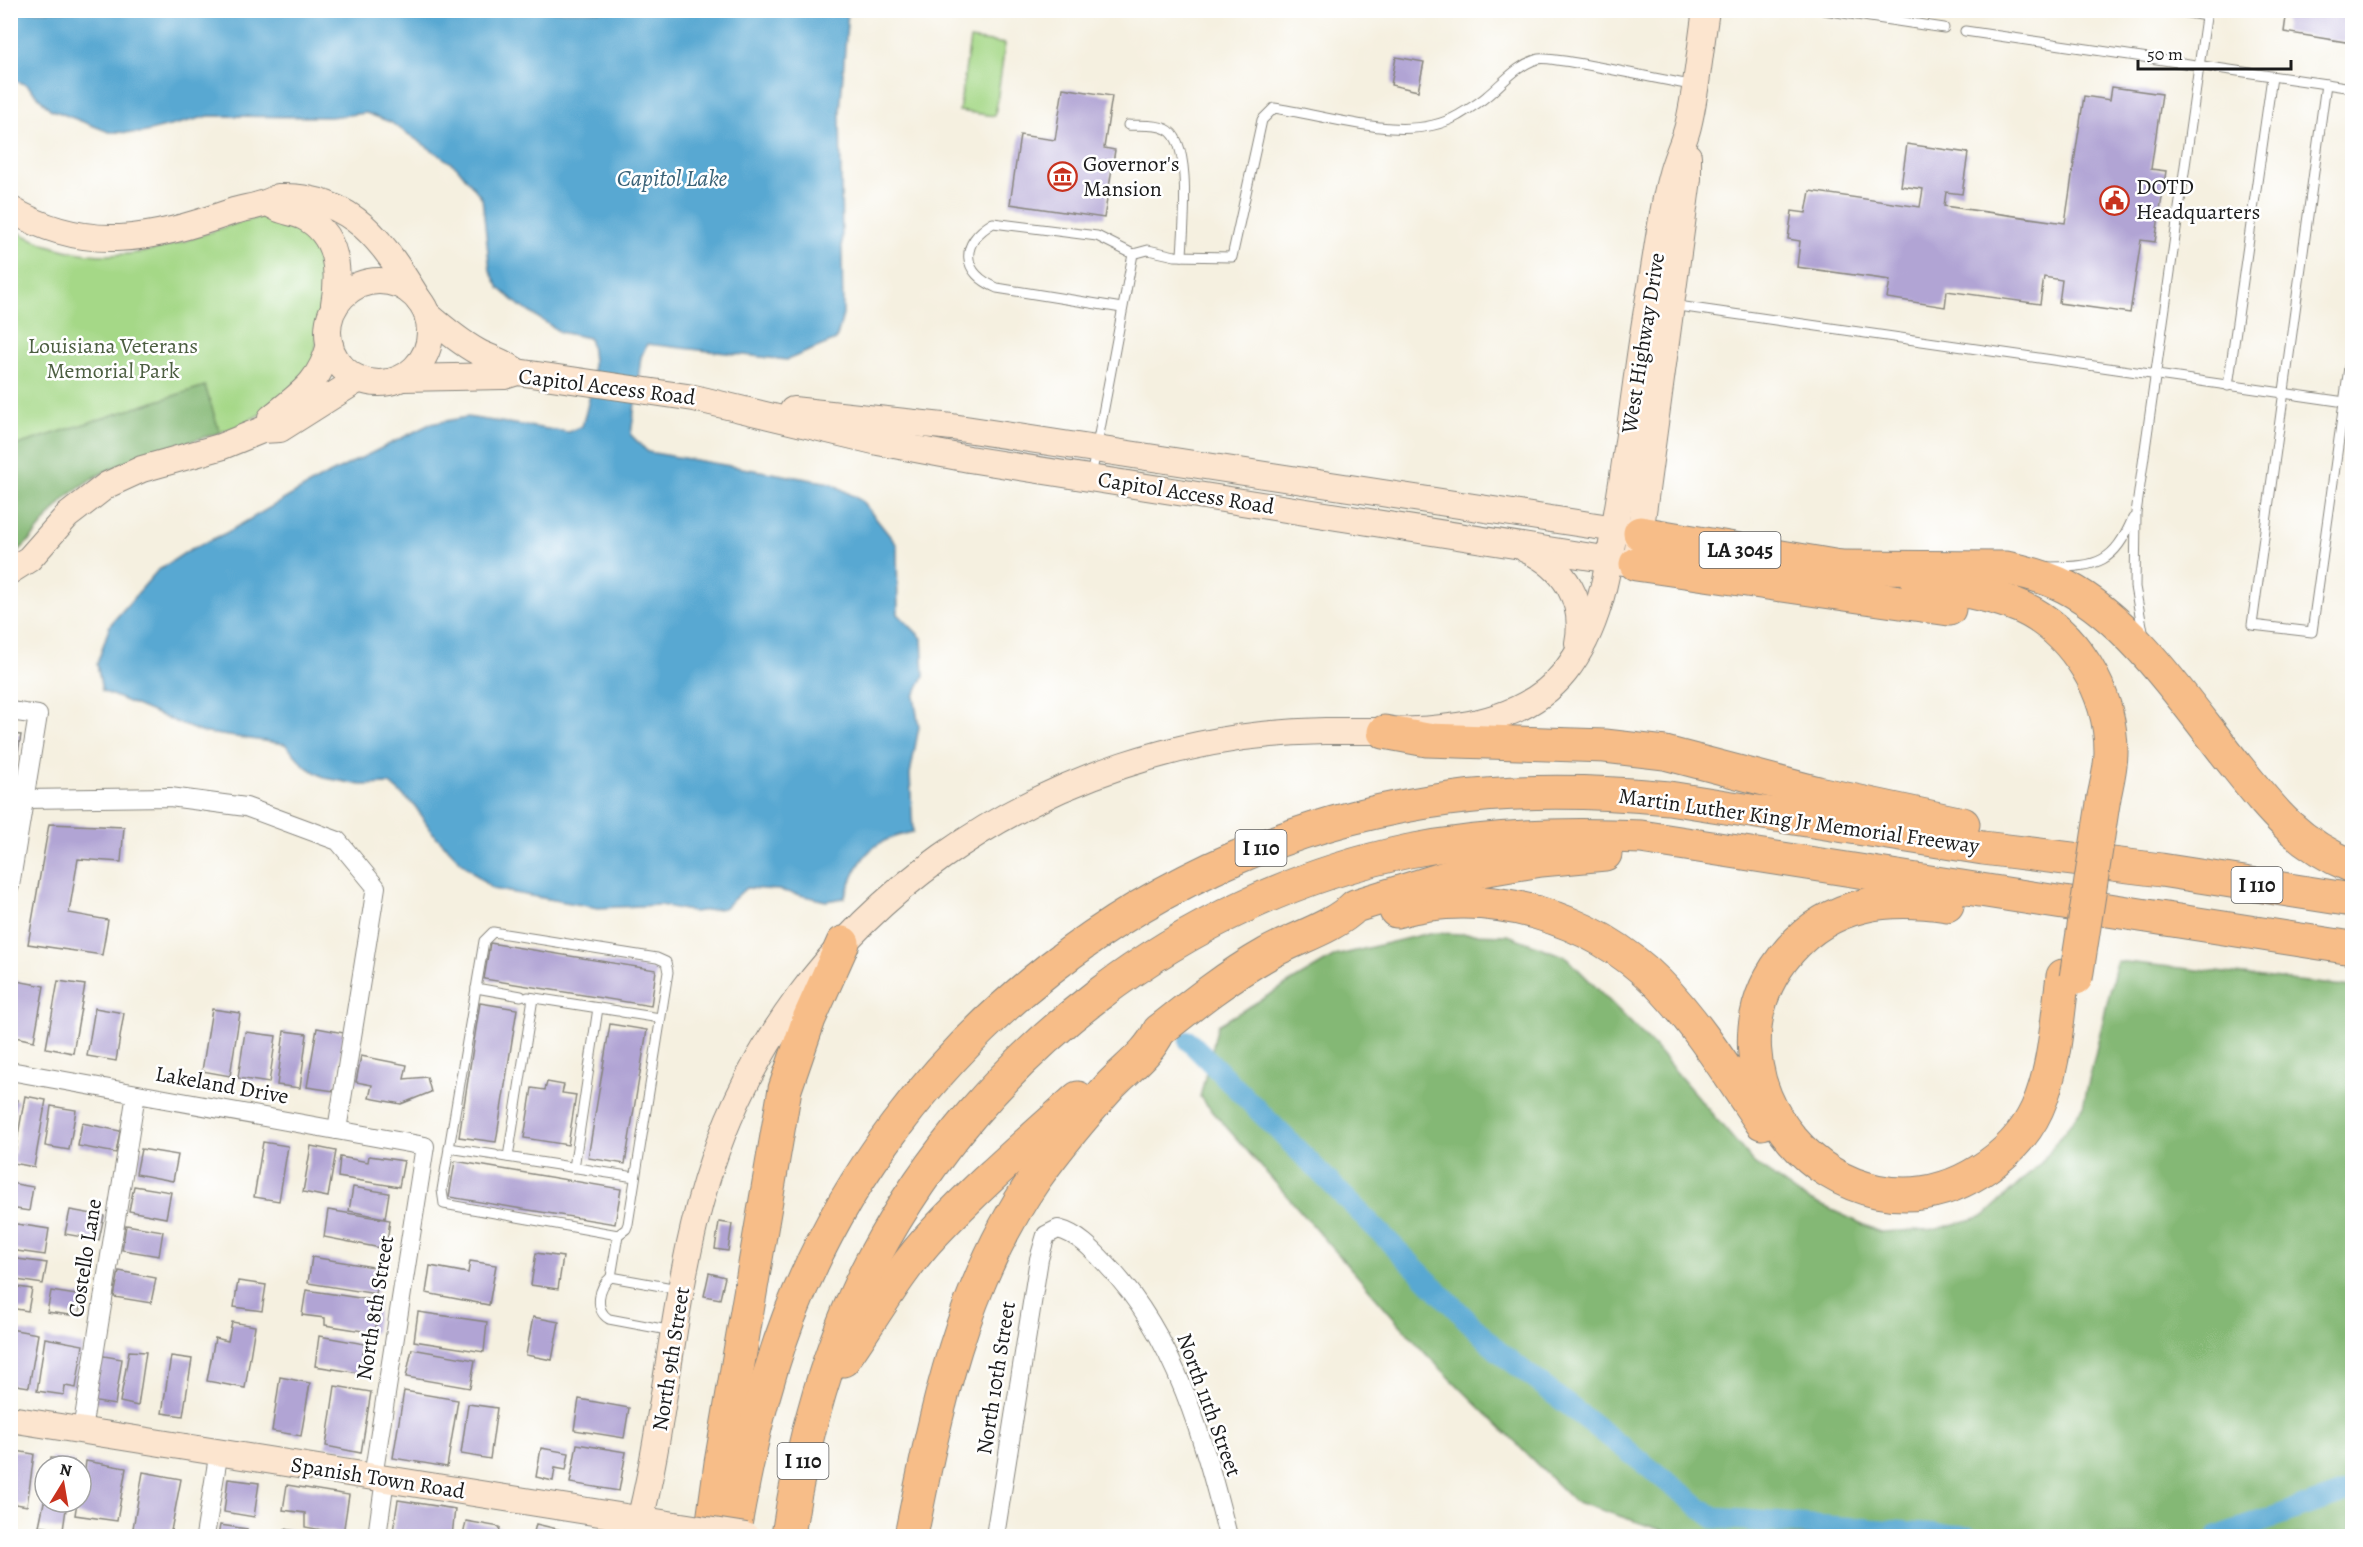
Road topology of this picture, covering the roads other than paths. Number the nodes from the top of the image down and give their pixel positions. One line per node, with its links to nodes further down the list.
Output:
1 (1706, 10): 10 (main road, West Highway Drive)
2 (1823, 10): 5 (lane)
3 (2170, 10): 4 (lane)
4 (2207, 13): 7 (lane)
5 (1944, 28)
6 (1965, 31): 7 (lane)
7 (2199, 67): 8 (lane); 24 (lane)
8 (2272, 77): 9 (lane); 27 (lane)
9 (2326, 84): 11 (lane); 28 (lane)
10 (1695, 86): 16 (lane); 17 (main road, West Highway Drive)
11 (2352, 88)
12 (1128, 125): 16 (lane)
13 (270, 203): 14 (main road); 18 (main road); 19 (main road)
14 (10, 209)
15 (1133, 254): 16 (lane); 20 (lane); 20 (lane)
16 (1182, 256)
17 (1659, 303): 24 (lane); 36 (main road, West Highway Drive)
18 (334, 304): 19 (main road); 21 (main road)
19 (424, 308): 23 (main road); 25 (main road)
20 (1122, 308): 32 (lane)
21 (330, 345): 26 (main road); 31 (main road)
22 (2352, 346): 29 (lane)
23 (517, 372): 25 (main road, Capitol Access Road); 30 (main road, Capitol Access Road / LA 3045)
24 (2156, 376): 27 (lane); 34 (lane)
25 (403, 378): 26 (main road)
26 (359, 379): 31 (main road)
27 (2228, 386): 28 (lane)
28 (2286, 394): 29 (lane); 29 (lane)
29 (2345, 402)
30 (738, 407): 32 (main road, Capitol Access Road / LA 3045); 33 (main road, Capitol Access Road / LA 3045)
31 (262, 430): 39 (main road)
32 (1097, 448): 33 (lane); 36 (main road, Capitol Access Road / LA 3045)
33 (1091, 478): 35 (main road, Capitol Access Road / LA 3045)
34 (2136, 513): 38 (lane); 41 (lane)
35 (1513, 544): 36 (main road, Capitol Access Road / LA 3045); 40 (main road)
36 (1625, 546): 37 (highway, LA 3045); 40 (main road, West Highway Drive); 44 (highway)
37 (1840, 567): 38 (highway); 44 (highway)
38 (1984, 567): 41 (highway)
39 (10, 571)
40 (1575, 657): 43 (main road, West Highway Drive)
41 (2152, 662): 47 (highway)
42 (10, 711): 45 (street)
43 (1384, 732): 48 (highway); 53 (main road, North 9th Street)
44 (2098, 796): 55 (highway)
45 (24, 799): 49 (street); 63 (street)
46 (1690, 843): 51 (highway); 52 (highway, Martin Luther King Jr Memorial Freeway / I 110); 74 (highway, Martin Luther King Jr Memorial Freeway / I 110)
47 (2352, 866)
48 (2161, 870): 50 (highway, Martin Luther King Jr Memorial Freeway / I 110); 83 (highway, Martin Luther King Jr Memorial Freeway / I 110)
49 (10, 886)
50 (2352, 900)
51 (1345, 916): 55 (highway); 60 (highway)
52 (2259, 934): 54 (highway, Martin Luther King Jr Memorial Freeway / I 110); 55 (highway)
53 (843, 943): 72 (main road, North 9th Street); 82 (highway)
54 (2352, 948)
55 (2069, 977)
56 (476, 988): 57 (lane); 59 (lane); 65 (lane)
57 (527, 997): 58 (lane); 66 (lane)
58 (598, 1008): 59 (lane); 67 (lane)
59 (660, 1018): 68 (lane)
60 (1159, 1031): 74 (highway); 86 (highway)
61 (10, 1071): 62 (street, Lakeland Drive)
62 (136, 1094): 63 (street, Lakeland Drive); 76 (street, Costello Lane)
63 (338, 1130): 64 (street, Lakeland Drive)
64 (425, 1146): 78 (street, North 8th Street)
65 (449, 1148): 66 (lane); 70 (lane)
66 (501, 1156): 67 (lane)
67 (574, 1168): 68 (lane)
68 (635, 1178): 70 (lane)
69 (1052, 1231): 87 (street, North 10th Street); 88 (street, North 11th Street)
70 (618, 1235): 71 (lane)
71 (610, 1277): 72 (lane); 73 (lane)
72 (682, 1289): 73 (main road, North 9th Street)
73 (676, 1331): 79 (main road, North 9th Street)
74 (823, 1388): 85 (highway, Martin Luther King Jr Memorial Freeway / I 110)
75 (10, 1419): 76 (main road, Spanish Town Road)
76 (82, 1430): 77 (main road, Spanish Town Road)
77 (219, 1451): 78 (main road, Spanish Town Road); 80 (street)
78 (379, 1478): 79 (main road, Spanish Town Road); 81 (street, North 8th Street)
79 (638, 1528): 84 (main road, Spanish Town Road, bridge)
80 (205, 1536)
81 (377, 1536)
82 (711, 1536)
83 (734, 1536)
84 (746, 1536)
85 (788, 1536)
86 (911, 1536)
87 (994, 1536)
88 (1228, 1536)

